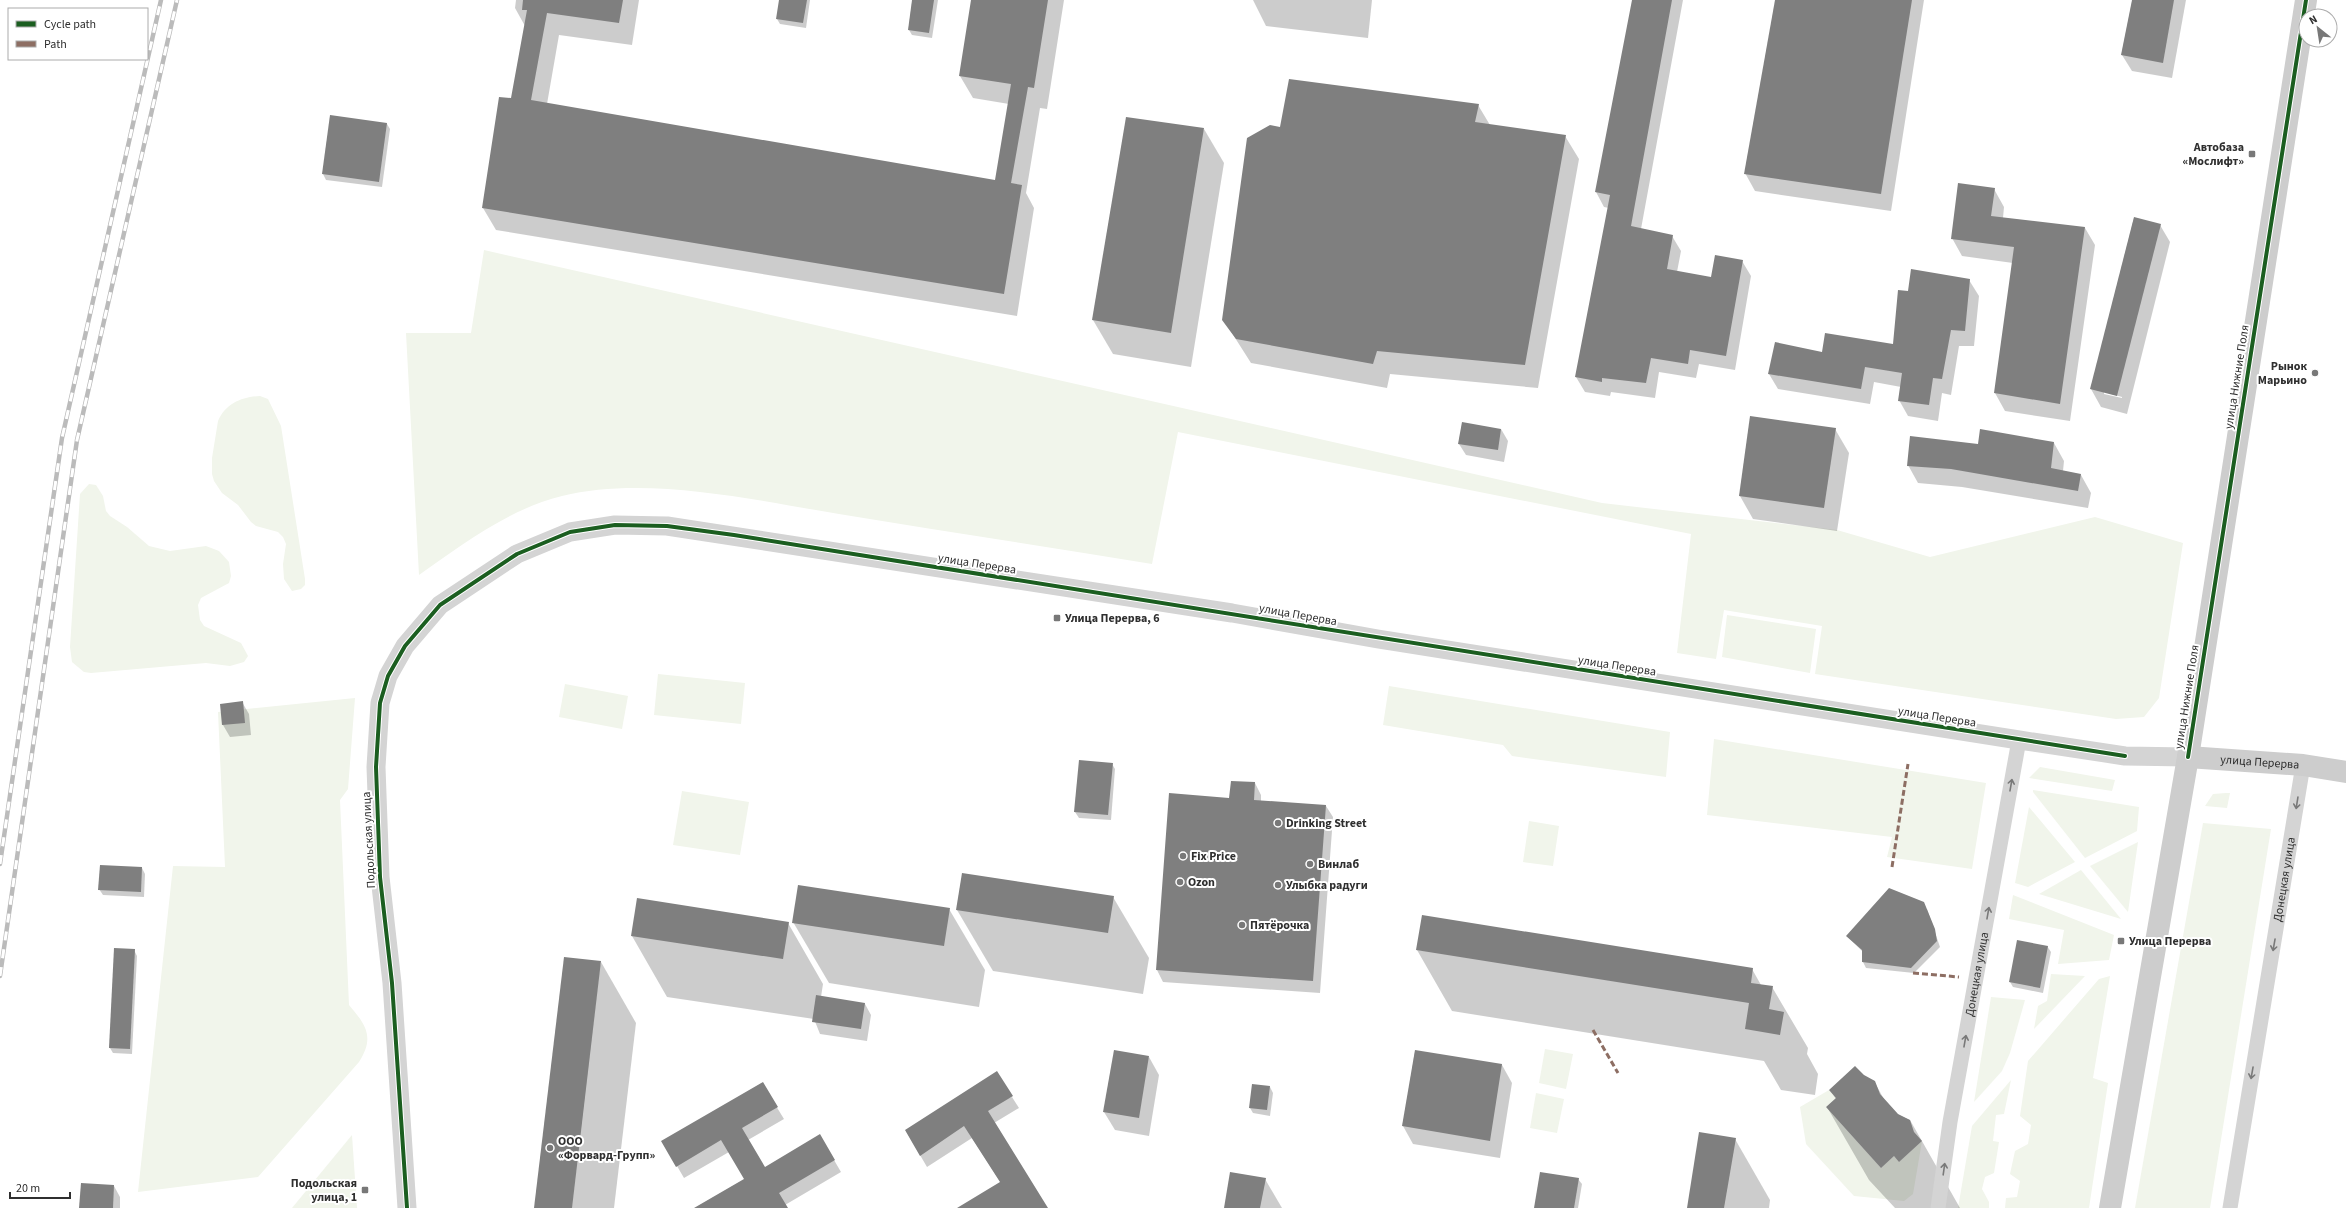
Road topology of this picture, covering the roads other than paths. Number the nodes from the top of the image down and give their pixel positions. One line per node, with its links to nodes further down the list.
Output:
1 (2306, 0): 4 (main road, улица Нижние Поля)
2 (476, 580): 3 (street, улица Перерва); 7 (street, Подольская улица)
3 (2019, 740): 4 (street, улица Перерва); 8 (street, Донецкая улица, one-way to 3)
4 (2188, 757): 5 (main road, улица Перерва); 9 (main road)
5 (2303, 764): 6 (main road, улица Перерва); 10 (street, Донецкая улица, one-way to 10)
6 (2346, 772)
7 (408, 1208)
8 (1938, 1208)
9 (2110, 1208)
10 (2230, 1208)

